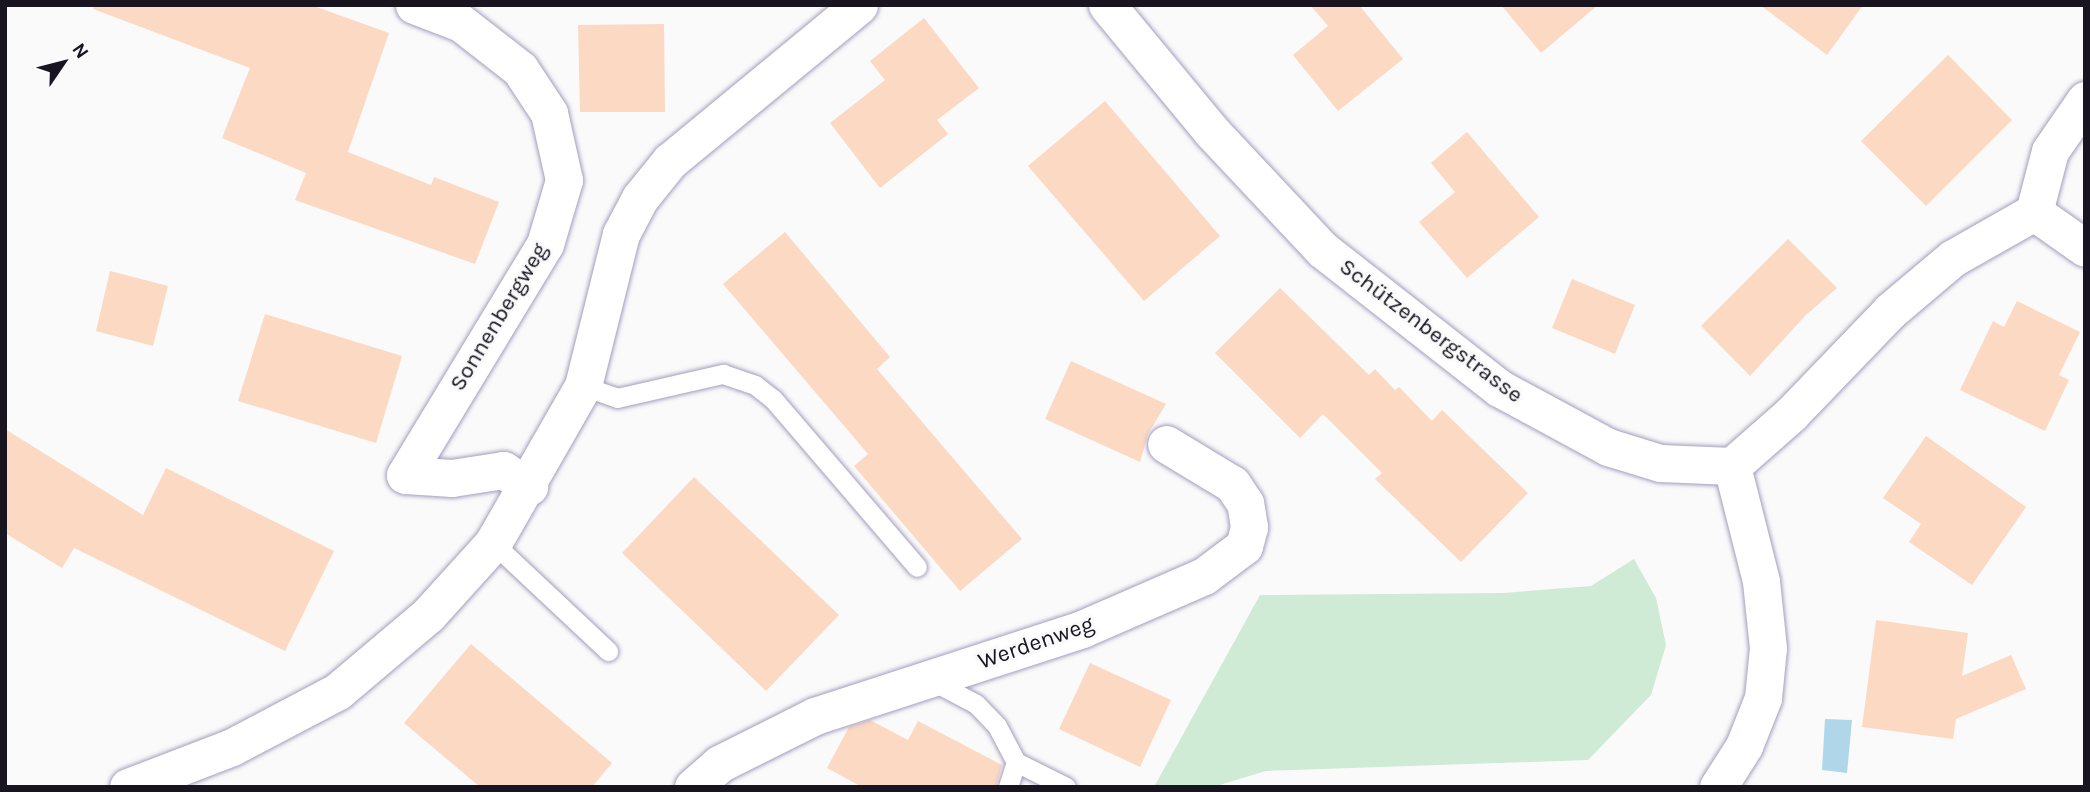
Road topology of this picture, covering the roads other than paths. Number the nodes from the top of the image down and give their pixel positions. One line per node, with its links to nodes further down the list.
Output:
1 (414, 5): 10 (street, Sonnenbergweg)
2 (859, 5): 7 (street)
3 (1107, 5): 9 (street, Schützenbergstrasse)
4 (2085, 100): 5 (street)
5 (2035, 212): 6 (street); 9 (street)
6 (2085, 248)
7 (583, 386): 10 (street); 12 (lane)
8 (1166, 444): 14 (street, Werdenweg)
9 (1732, 466): 20 (street)
10 (529, 486): 11 (street)
11 (493, 543): 13 (lane); 16 (street)
12 (917, 567)
13 (608, 652)
14 (928, 679): 15 (lane); 17 (street, Werdenweg)
15 (1016, 762): 18 (lane); 19 (lane)
16 (128, 787)
17 (693, 787)
18 (1008, 787)
19 (1066, 787)
20 (1718, 787)

